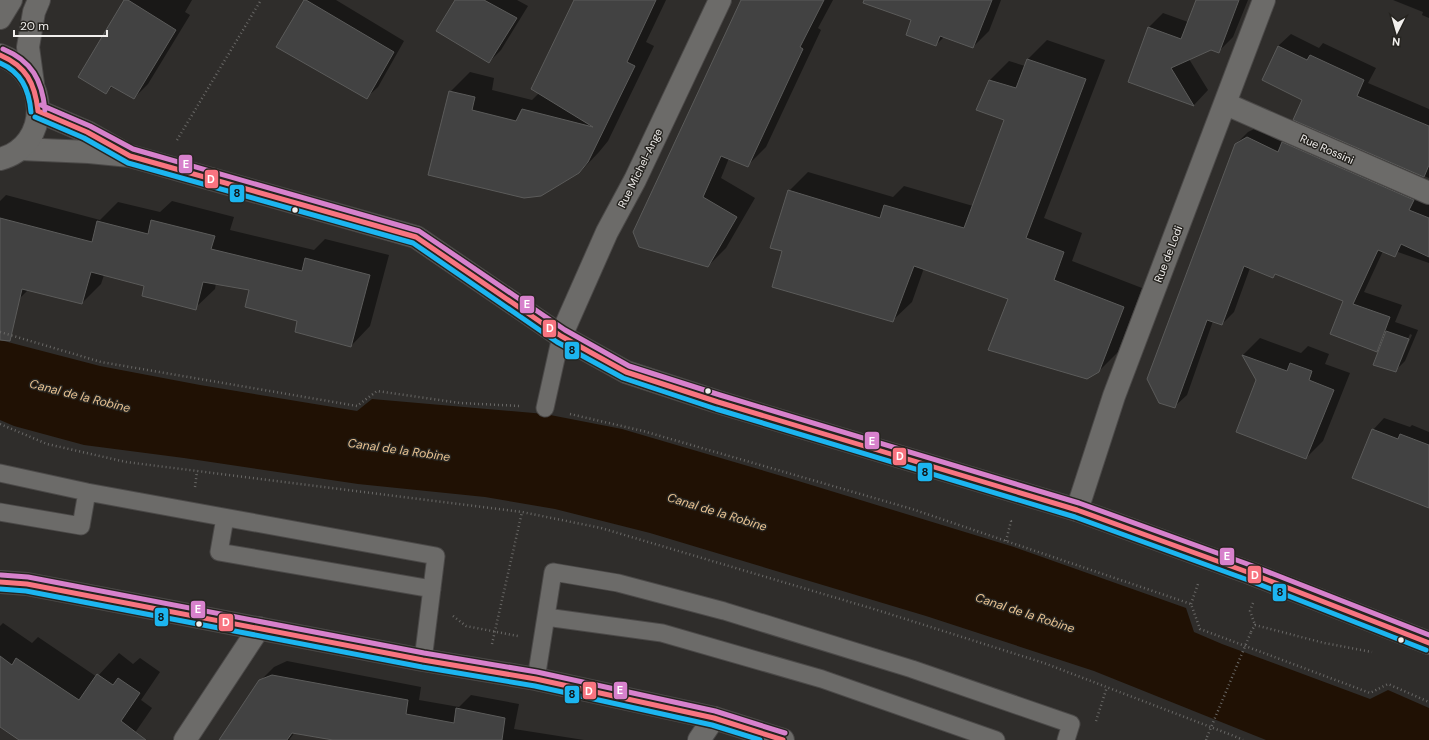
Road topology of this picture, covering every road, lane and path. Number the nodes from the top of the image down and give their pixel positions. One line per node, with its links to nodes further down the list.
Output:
1 (11, 0): 6 (street)
2 (39, 0): 8 (street)
3 (261, 0): 14 (path)
4 (720, 0): 17 (street, Rue Michel-Ange)
5 (1264, 0): 9 (street, Rue de Lodi)
6 (0, 18)
7 (0, 56): 8 (street)
8 (33, 84): 10 (street)
9 (1226, 104): 15 (street, Rue Rossini); 21 (street, Rue de Lodi)
10 (38, 111): 11 (street); 12 (street)
11 (20, 149): 12 (street); 13 (street)
12 (130, 156): 14 (street)
13 (0, 159)
14 (161, 165): 17 (street)
15 (1429, 193)
16 (0, 332): 18 (path)
17 (561, 336): 18 (lane); 21 (street)
18 (545, 408): 26 (path)
19 (0, 473): 20 (lane)
20 (87, 492): 22 (lane); 24 (lane)
21 (1077, 510): 35 (street)
22 (0, 512)
23 (522, 512): 33 (path)
24 (226, 518): 28 (lane); 28 (lane)
25 (1011, 521): 26 (path)
26 (1006, 541): 40 (path)
27 (0, 582): 32 (street)
28 (432, 589): 33 (path); 37 (lane)
29 (1250, 611): 31 (path)
30 (546, 617): 34 (lane); 47 (lane); 48 (lane)
31 (1255, 625): 36 (path); 43 (path, bridge)
32 (259, 628): 37 (street); 44 (street)
33 (495, 631): 34 (path)
34 (542, 640): 38 (lane)
35 (1429, 643)
36 (1376, 653)
37 (423, 660): 38 (street)
38 (536, 679): 41 (street)
39 (1107, 687): 42 (path)
40 (1429, 702)
41 (714, 718): 45 (street); 46 (street)
42 (1095, 725)
43 (1206, 738)
44 (185, 740)
45 (699, 740)
46 (783, 740)
47 (996, 740)
48 (1066, 740)

